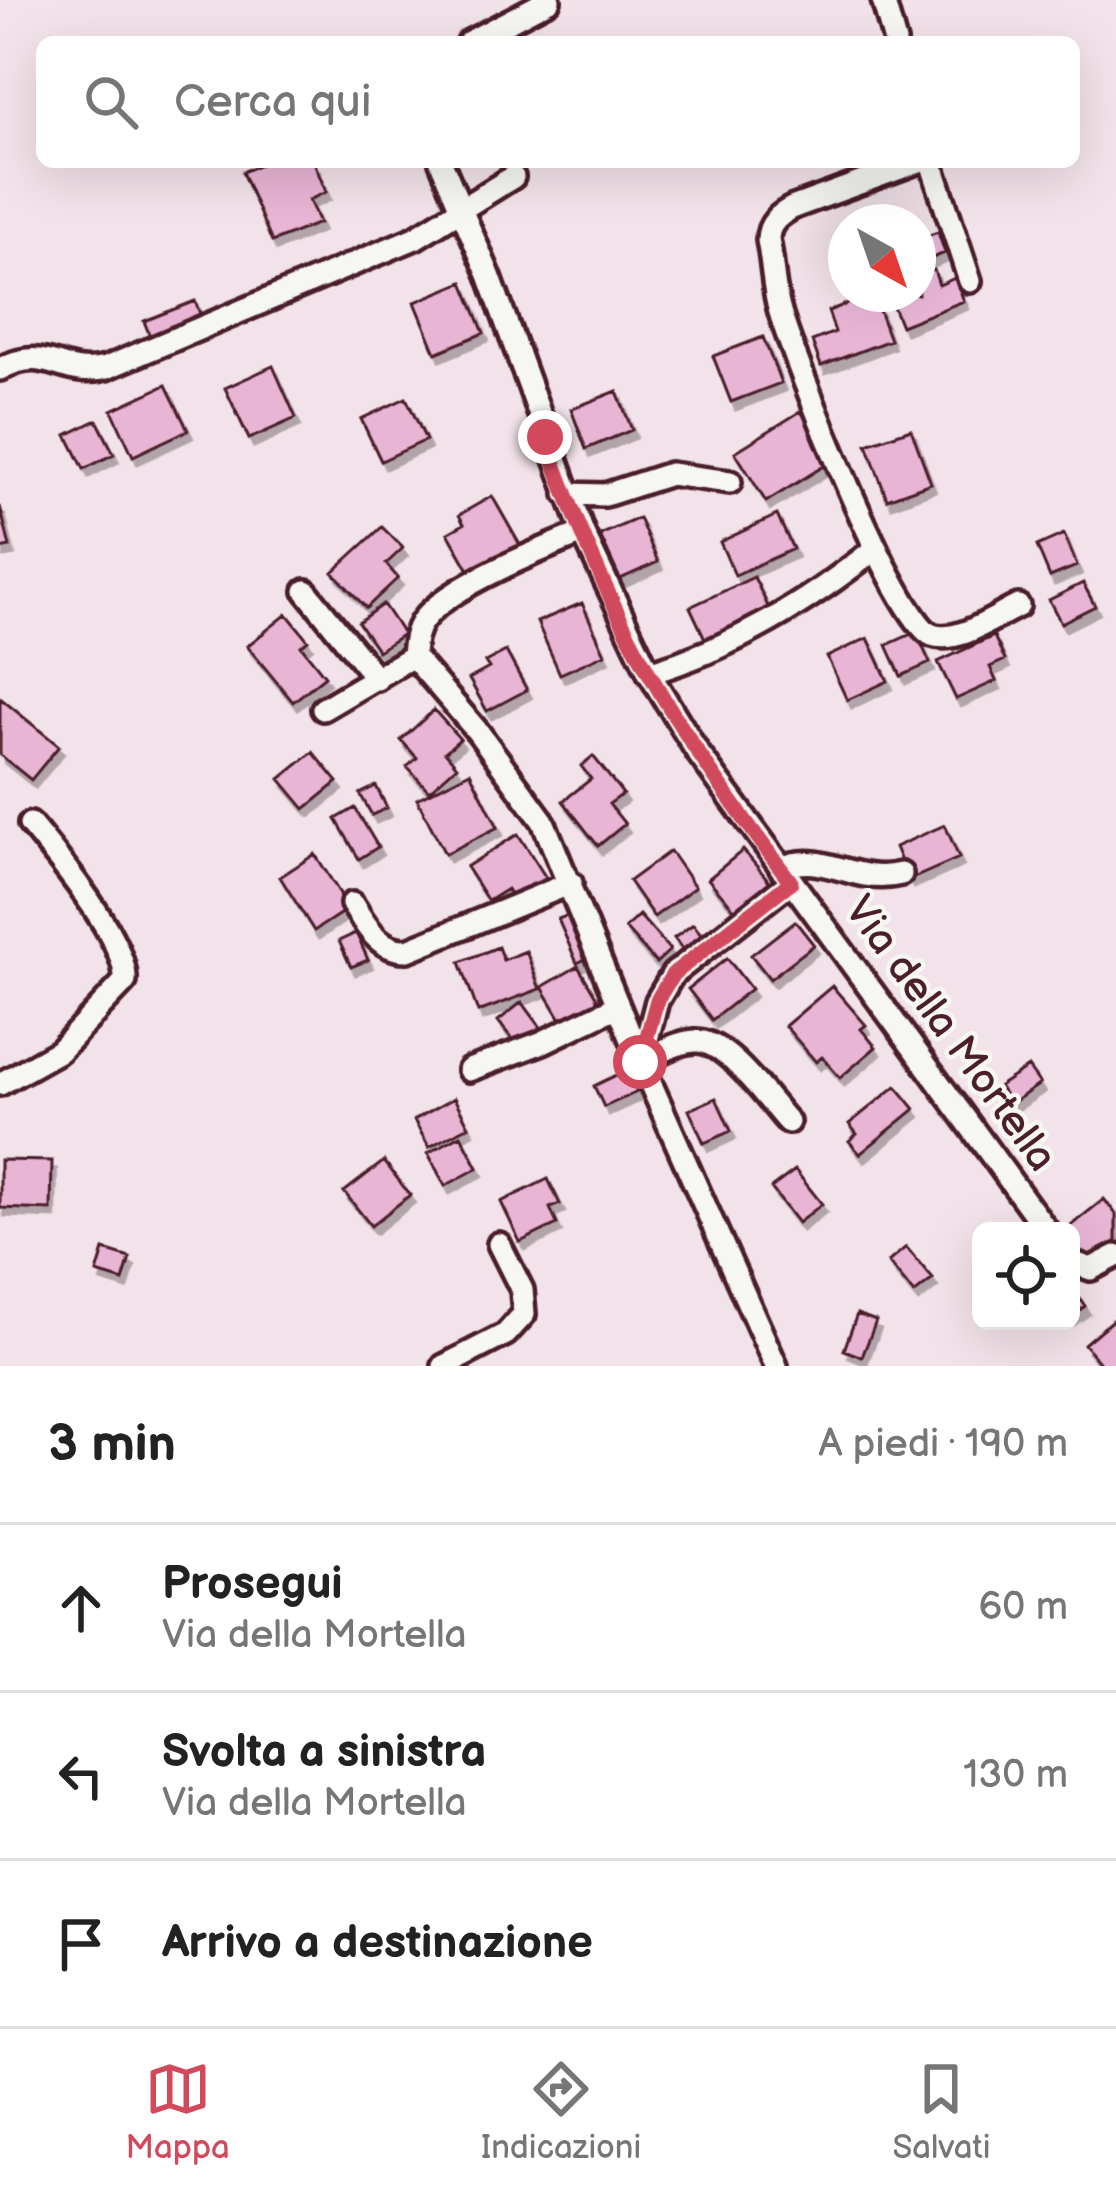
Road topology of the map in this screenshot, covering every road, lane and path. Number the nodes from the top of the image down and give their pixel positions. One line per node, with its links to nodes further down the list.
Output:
1 (549, 0): 3 (street)
2 (883, 0): 4 (street)
3 (480, 36)
4 (893, 36)
5 (444, 168): 9 (street, Via della Mortella)
6 (901, 168): 15 (street)
7 (933, 168): 10 (street)
8 (514, 177): 9 (street)
9 (462, 212): 11 (street); 13 (street, Via della Mortella)
10 (970, 281)
11 (0, 370)
12 (730, 482): 13 (street)
13 (567, 494): 14 (street, Via della Mortella)
14 (583, 533): 18 (street); 19 (street, Via della Mortella)
15 (876, 548): 17 (street); 19 (street)
16 (306, 591): 20 (street)
17 (1018, 606)
18 (413, 656): 20 (street); 25 (street)
19 (649, 673): 24 (street, Via della Mortella)
20 (377, 679): 21 (street)
21 (323, 709)
22 (29, 824): 30 (street)
23 (901, 874): 24 (street)
24 (786, 875): 28 (street, Via della Mortella); 32 (street, Via della Mortella)
25 (571, 883): 26 (street); 27 (street)
26 (352, 904)
27 (618, 1006): 28 (street); 29 (street)
28 (640, 1062): 31 (street); 37 (street)
29 (469, 1070)
30 (0, 1084)
31 (788, 1123)
32 (1040, 1222)
33 (499, 1244): 36 (street)
34 (1116, 1256): 35 (street)
35 (1080, 1265)
36 (444, 1366)
37 (776, 1366)

